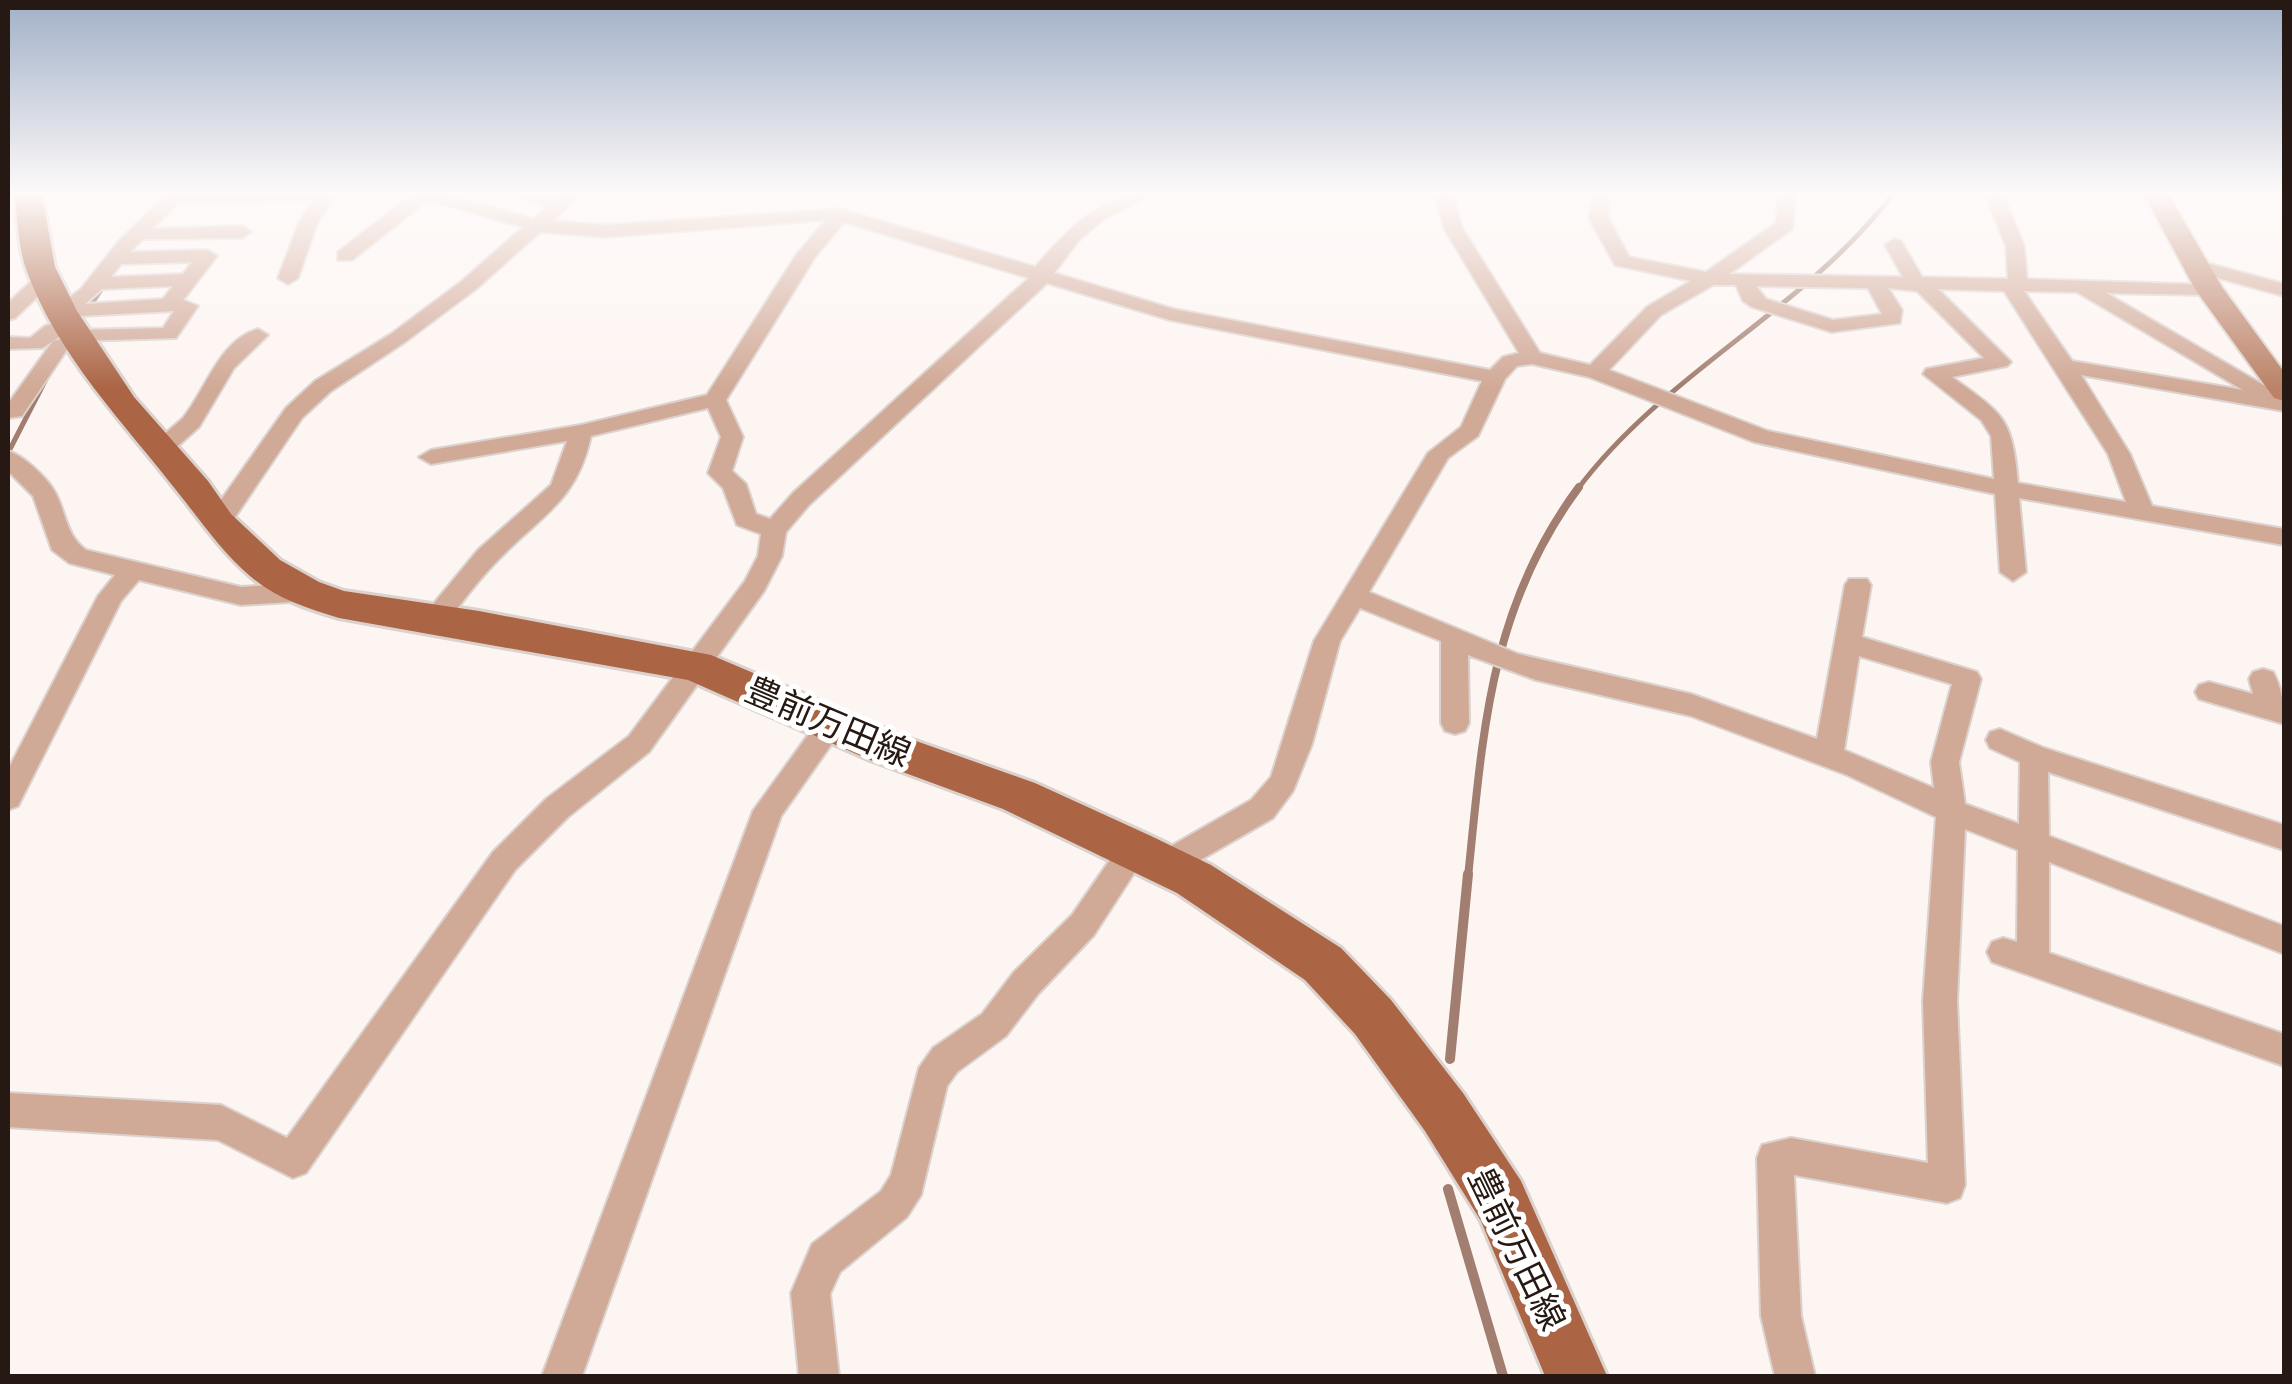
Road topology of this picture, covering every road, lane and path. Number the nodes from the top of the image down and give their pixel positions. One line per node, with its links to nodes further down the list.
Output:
1 (116, 258): 21 (street)
2 (42, 259): 28 (main road, 豊前万田線)
3 (205, 259): 19 (street)
4 (295, 259): 17 (street)
5 (500, 259): 48 (street)
6 (804, 259): 39 (street)
7 (999, 259): 15 (street)
8 (1054, 259): 15 (street)
9 (1472, 259): 31 (street)
10 (1621, 259): 18 (street)
11 (1738, 259): 18 (street)
12 (1903, 259): 23 (street)
13 (2193, 259): 16 (main road)
14 (2018, 260): 24 (street); 25 (street)
15 (1043, 273): 34 (street); 49 (street)
16 (2203, 277): 25 (street); 26 (street); 38 (main road)
17 (288, 278)
18 (1709, 279): 20 (street); 33 (street)
19 (189, 280): 21 (street); 28 (street)
20 (1744, 280): 22 (street); 22 (street)
21 (96, 283): 28 (street)
22 (1875, 284): 23 (street)
23 (1920, 285): 24 (street); 46 (street)
24 (2014, 286): 25 (street); 32 (street)
25 (2076, 287): 38 (street)
26 (2284, 290)
27 (8, 314): 28 (street)
28 (62, 326): 30 (street); 36 (street); 43 (main road, 豊前万田線)
29 (258, 336): 43 (street)
30 (8, 342)
31 (1532, 358): 33 (street); 34 (street)
32 (2065, 366): 37 (street); 47 (street)
33 (1595, 372): 46 (street)
34 (1495, 376): 55 (street)
35 (8, 377): 36 (street)
36 (36, 379): 41 (street)
37 (2160, 383): 38 (street); 40 (street)
38 (2281, 399)
39 (715, 400): 42 (street); 49 (street)
40 (2170, 404)
41 (8, 411)
42 (581, 432): 44 (street); 56 (street)
43 (161, 449): 48 (main road, 豊前万田線)
44 (430, 457)
45 (8, 458): 51 (street)
46 (2004, 488): 47 (street); 52 (street)
47 (2142, 512): 50 (street)
48 (218, 523): 54 (main road, 豊前万田線)
49 (774, 530): 59 (street)
50 (2284, 537)
51 (135, 569): 54 (street); 68 (street)
52 (2013, 572)
53 (1858, 585): 58 (street)
54 (306, 592): 56 (main road, 豊前万田線)
55 (1354, 596): 57 (street); 72 (street)
56 (434, 620): 59 (main road, 豊前万田線)
57 (1454, 636): 63 (street); 66 (street)
58 (1850, 643): 66 (street); 69 (street)
59 (696, 666): 64 (main road, 豊前万田線); 75 (street)
60 (2263, 679): 62 (street)
61 (2210, 692): 62 (street)
62 (2277, 711)
63 (1454, 723)
64 (831, 725): 72 (main road, 豊前万田線); 76 (street)
65 (2000, 740): 67 (street)
66 (1829, 755): 69 (street)
67 (2034, 756): 70 (street); 71 (street)
68 (8, 798)
69 (1951, 811): 71 (street); 79 (street)
70 (2284, 837)
71 (2033, 843): 73 (street); 74 (street)
72 (1149, 858): 77 (street); 78 (main road, 豊前万田線)
73 (2284, 940)
74 (2284, 1050)
75 (8, 1110)
76 (562, 1376)
77 (819, 1376)
78 (1576, 1376)
79 (1795, 1376)

